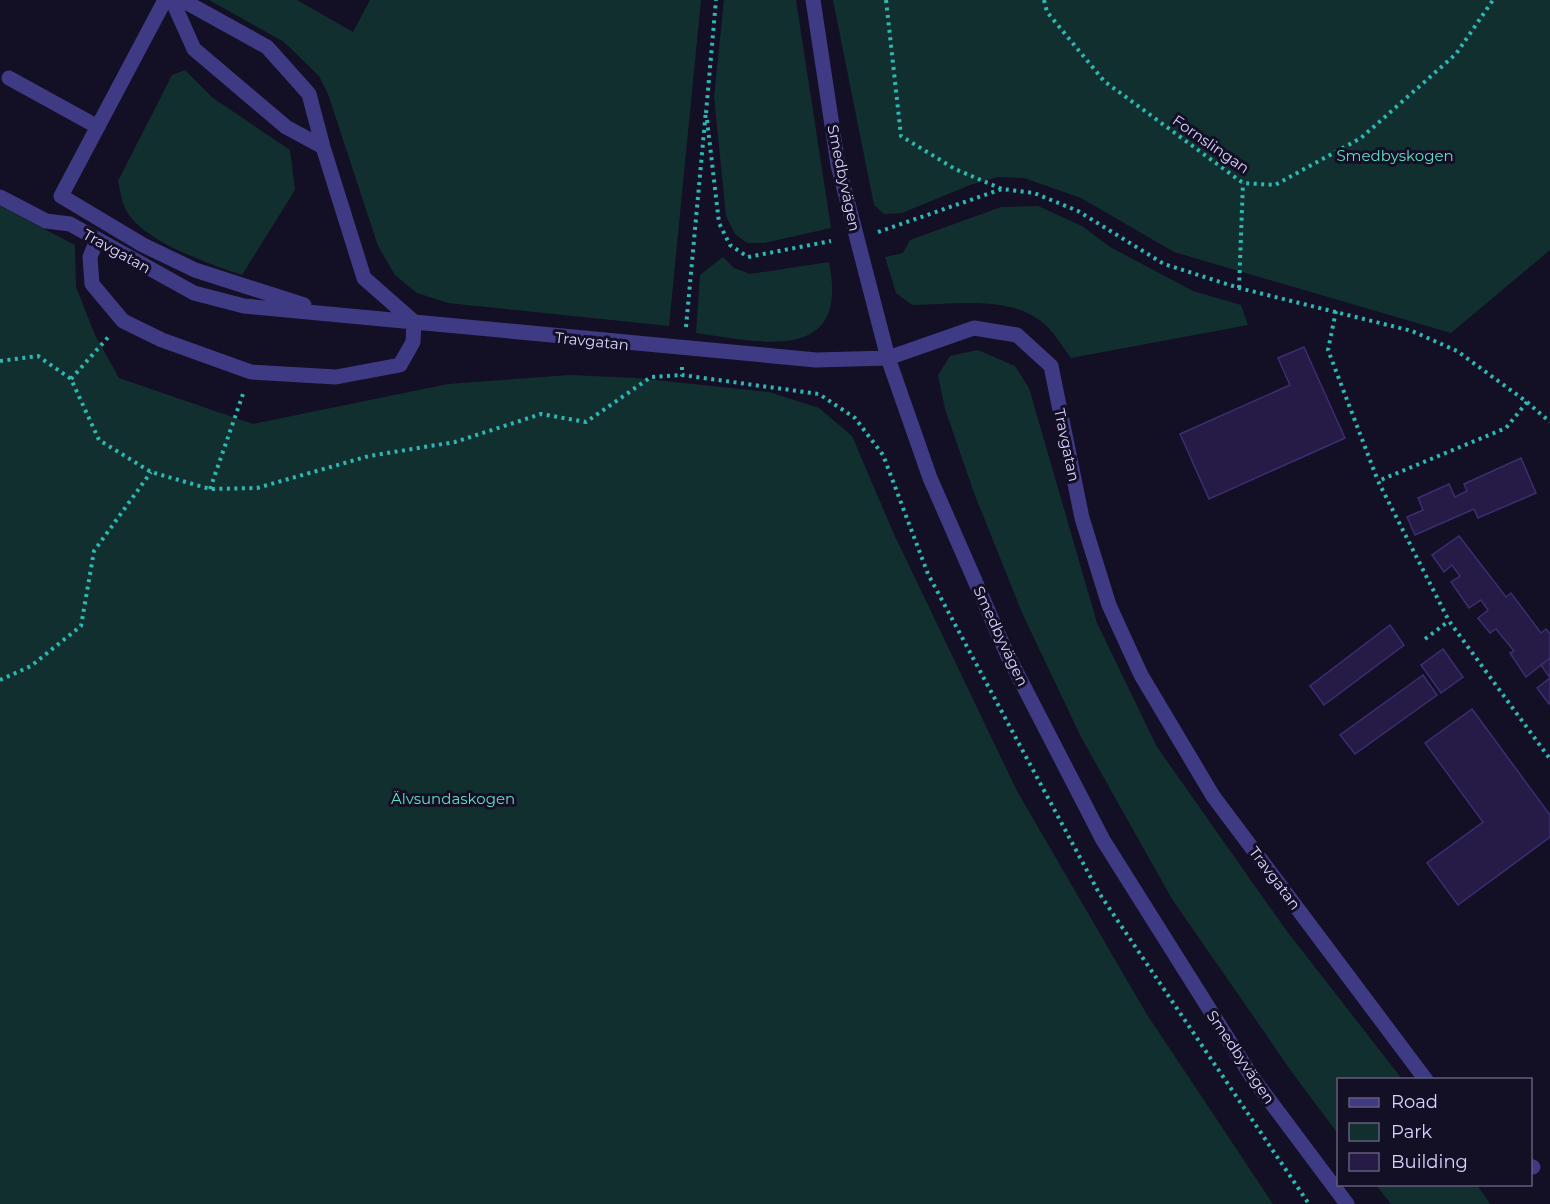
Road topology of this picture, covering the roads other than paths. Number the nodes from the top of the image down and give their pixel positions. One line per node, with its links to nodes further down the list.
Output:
1 (165, 0): 6 (street)
2 (172, 0): 7 (street)
3 (182, 0): 7 (street)
4 (813, 0): 12 (street, Smedbyvägen)
5 (9, 78): 6 (street)
6 (98, 127): 10 (street)
7 (323, 147): 11 (street)
8 (0, 197): 9 (street, Travgatan)
9 (97, 240): 10 (street, Travgatan); 11 (street)
10 (328, 312): 11 (street, Travgatan)
11 (414, 322): 12 (street, Travgatan)
12 (888, 358): 13 (street, Travgatan); 14 (street, Smedbyvägen)
13 (1424, 1078)
14 (1347, 1204)

